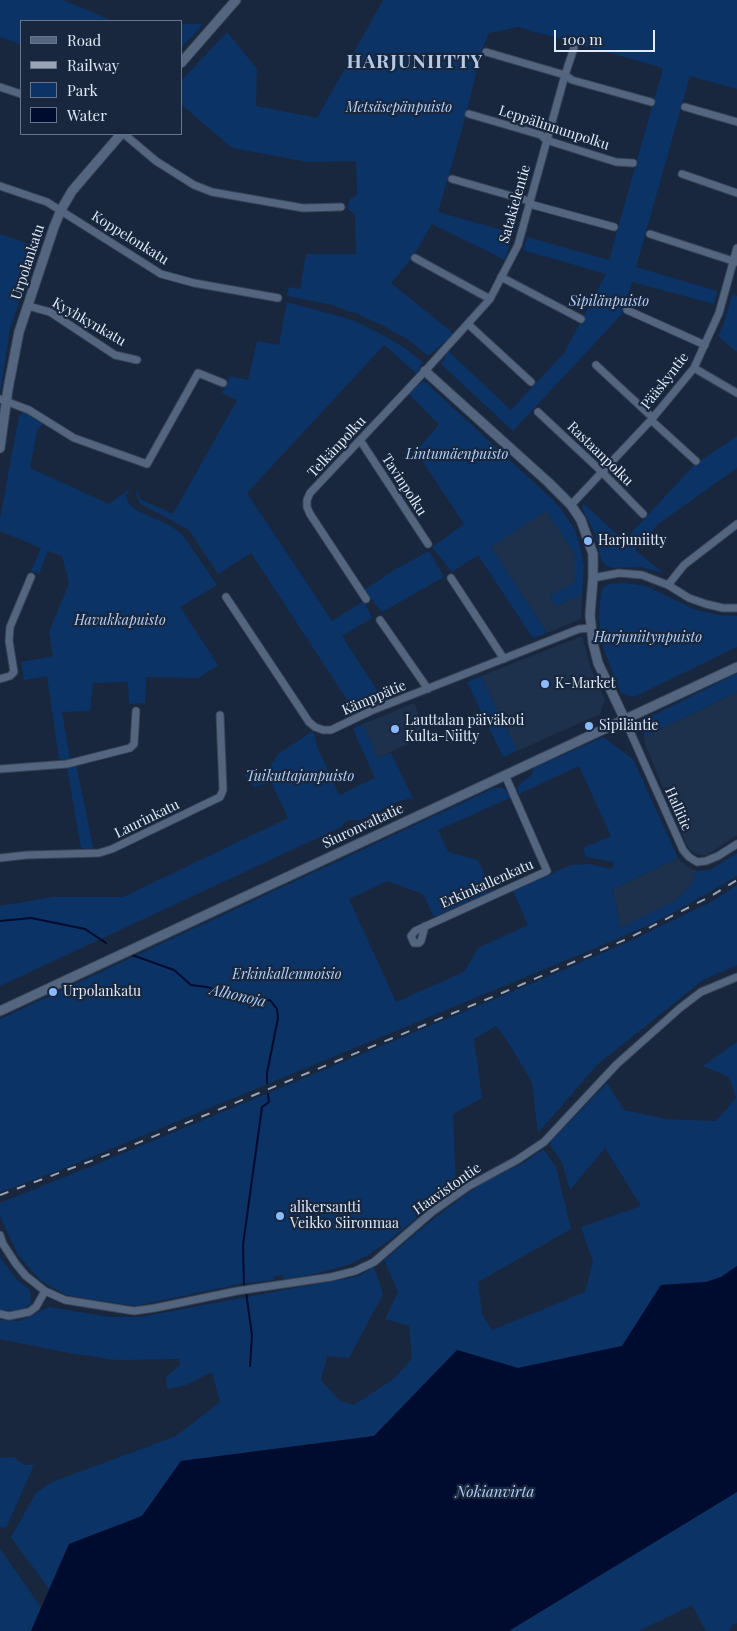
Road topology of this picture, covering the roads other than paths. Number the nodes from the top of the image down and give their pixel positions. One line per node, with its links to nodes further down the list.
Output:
1 (236, 0): 4 (main road)
2 (574, 48): 5 (street, Satakielentie)
3 (486, 52): 5 (street)
4 (182, 62)
5 (565, 75): 8 (street); 14 (street, Satakielentie)
6 (0, 87): 7 (street)
7 (20, 94)
8 (651, 102)
9 (685, 107): 11 (street)
10 (469, 114): 14 (street, Leppälinnunpolku)
11 (737, 122)
12 (121, 135): 22 (main road, Urpolankatu)
13 (123, 135): 21 (street)
14 (546, 140): 15 (street, Leppälinnunpolku); 20 (street, Satakielentie)
15 (633, 163)
16 (682, 174): 19 (street)
17 (452, 179): 20 (street)
18 (0, 186): 22 (street, Koppelonkatu)
19 (737, 193)
20 (529, 201): 23 (street); 28 (street, Satakielentie)
21 (341, 207)
22 (61, 210): 29 (street, Koppelonkatu); 31 (main road, Urpolankatu)
23 (614, 227)
24 (650, 234): 27 (street)
25 (737, 248): 27 (street, Pääskyntie)
26 (415, 258): 30 (street)
27 (735, 261): 35 (street, Pääskyntie)
28 (502, 277): 30 (street, Satakielentie); 33 (street)
29 (278, 298)
30 (490, 299): 34 (street, Satakielentie)
31 (28, 306): 36 (street, Kyyhkynkatu); 43 (main road, Urpolankatu)
32 (628, 310): 35 (street)
33 (581, 319)
34 (468, 324): 39 (street, Satakielentie); 40 (street)
35 (705, 345): 38 (street, Pääskyntie)
36 (137, 360)
37 (596, 365): 45 (street)
38 (694, 368): 42 (street); 45 (street, Pääskyntie)
39 (425, 371): 46 (street, Telkänpolku); 50 (main road)
40 (531, 382)
41 (222, 383): 43 (street)
42 (737, 392)
43 (3, 400): 47 (main road, Urpolankatu)
44 (538, 412): 49 (street, Rastaanpolku)
45 (652, 419): 48 (street); 49 (street, Pääskyntie)
46 (360, 440): 53 (street, Tavinpolku); 59 (street, Telkänpolku)
47 (0, 448)
48 (696, 461)
49 (601, 471): 50 (street, Pääskyntie); 51 (street, Rastaanpolku)
50 (571, 505): 56 (main road)
51 (643, 514)
52 (737, 524): 57 (street)
53 (428, 544)
54 (31, 577): 65 (street)
55 (451, 578): 63 (street)
56 (593, 578): 57 (street); 62 (main road)
57 (668, 585): 60 (street)
58 (226, 597): 66 (street, Kämppätie)
59 (366, 599)
60 (737, 608)
61 (380, 620): 66 (street)
62 (591, 628): 63 (street, Kämppätie); 69 (main road)
63 (504, 659): 66 (street, Kämppätie)
64 (737, 667): 69 (main road, Siuronvaltatie)
65 (0, 678)
66 (428, 689)
67 (136, 711): 70 (street)
68 (220, 715): 73 (street, Laurinkatu)
69 (625, 720): 71 (main road, Siuronvaltatie); 72 (street, Hallitie)
70 (0, 769)
71 (505, 775): 74 (street, Erkinkallenkatu); 76 (main road, Siuronvaltatie)
72 (737, 844)
73 (0, 858)
74 (425, 926)
75 (737, 977): 78 (street, Haavistontie)
76 (0, 1011)
77 (0, 1235): 78 (street, Haavistontie)
78 (45, 1291): 79 (street)
79 (0, 1314)

